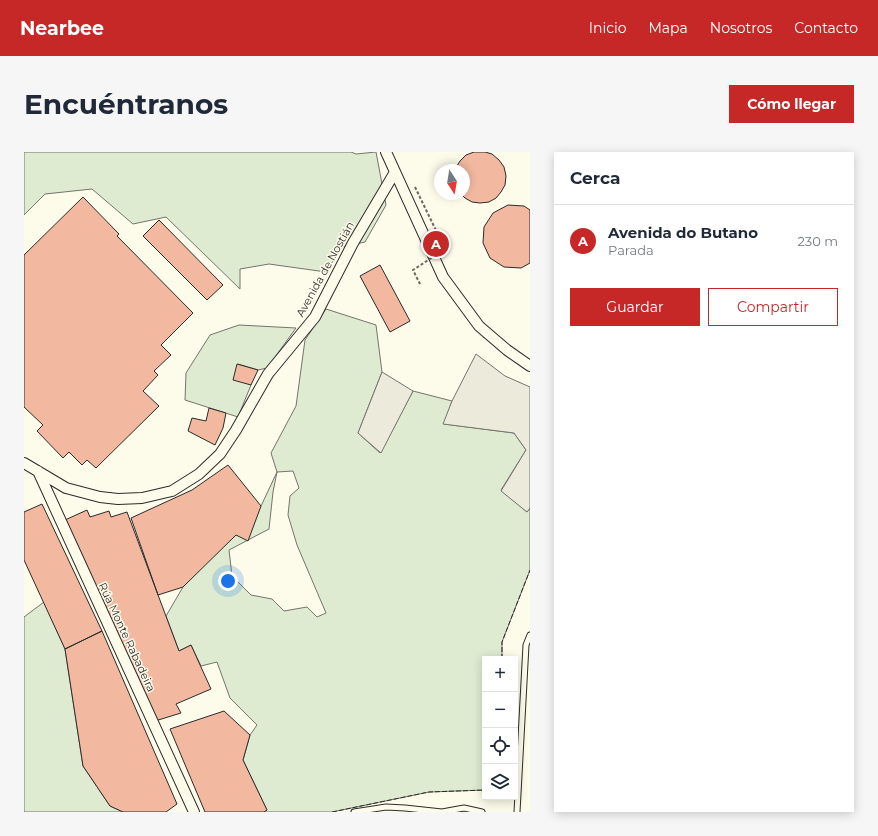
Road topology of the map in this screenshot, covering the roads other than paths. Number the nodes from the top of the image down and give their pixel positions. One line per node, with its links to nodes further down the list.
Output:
1 (386, 152): 2 (street)
2 (395, 172): 3 (street); 5 (street, Avenida de Nostián)
3 (530, 366)
4 (24, 463): 5 (street, Avenida de Nostián)
5 (38, 471): 7 (street, Rúa Monte Rabadeira)
6 (530, 635): 10 (lane)
7 (194, 812)
8 (354, 812): 9 (lane)
9 (482, 812)
10 (518, 812)

